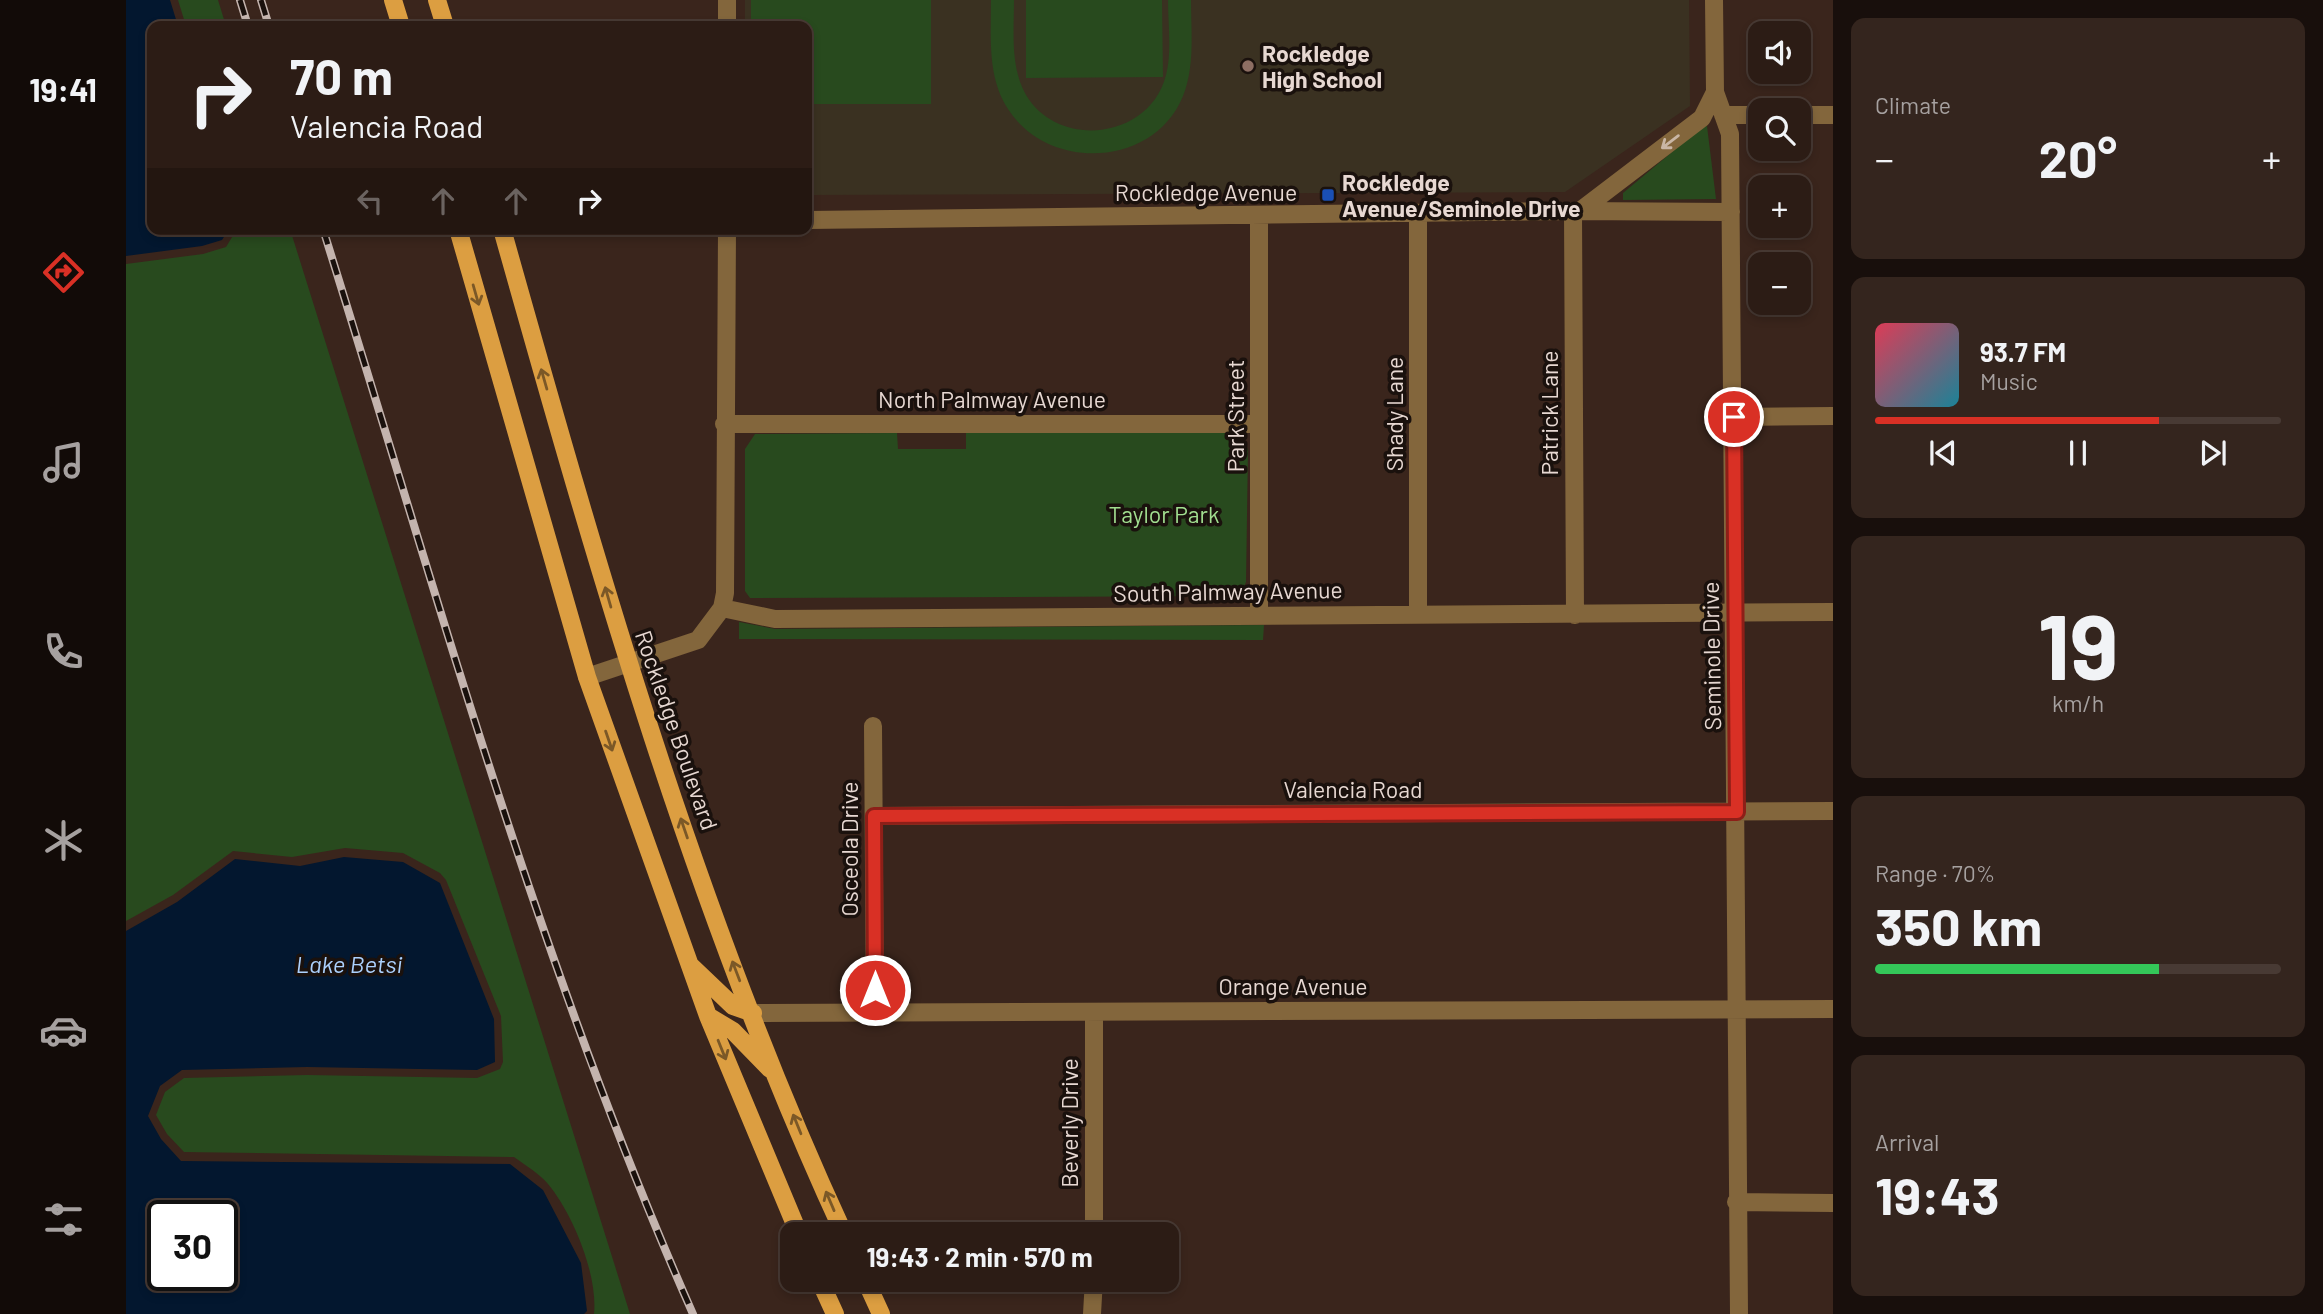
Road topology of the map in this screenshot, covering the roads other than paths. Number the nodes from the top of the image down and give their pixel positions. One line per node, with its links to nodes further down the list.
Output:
1 (393, 0): 5 (main road)
2 (437, 0): 6 (main road)
3 (727, 0): 7 (street)
4 (1714, 0): 8 (street, Seminole Drive)
5 (399, 21)
6 (443, 21)
7 (727, 21)
8 (1715, 92): 9 (street, Seminole Drive); 13 (street, one-way to 13)
9 (1723, 115): 10 (street); 14 (street, Seminole Drive)
10 (1748, 115)
11 (1811, 115): 12 (street)
12 (1833, 115)
13 (1576, 211): 14 (street, Rockledge Avenue); 15 (street, Rockledge Avenue); 30 (street, Patrick Lane)
14 (1731, 212): 22 (street, Seminole Drive)
15 (1418, 215): 16 (street, Rockledge Avenue); 28 (street, Shady Lane)
16 (1259, 216): 17 (street, Rockledge Avenue); 24 (street, Park Street)
17 (812, 220)
18 (460, 235): 32 (main road, one-way to 32)
19 (504, 235): 31 (main road, Rockledge Boulevard, one-way to 19)
20 (727, 235): 23 (street)
21 (1833, 416): 22 (street)
22 (1734, 417): 27 (street, Seminole Drive)
23 (724, 424): 24 (street, North Palmway Avenue); 25 (street)
24 (1259, 424): 29 (street, Park Street)
25 (724, 600): 29 (street, South Palmway Avenue); 31 (street)
26 (1833, 612): 27 (street, South Palmway Avenue)
27 (1734, 613): 30 (street, South Palmway Avenue); 35 (street, Seminole Drive)
28 (1418, 614): 29 (street, South Palmway Avenue); 30 (street, South Palmway Avenue)
29 (1259, 615)
30 (1575, 615)
31 (627, 663): 32 (street); 41 (main road, Rockledge Boulevard, one-way to 31)
32 (587, 677): 37 (main road, one-way to 37)
33 (873, 726): 36 (street, Osceola Drive)
34 (1833, 811): 35 (street, Valencia Road)
35 (1737, 812): 36 (street, Valencia Road); 38 (street, Seminole Drive)
36 (874, 816): 42 (street, Osceola Drive)
37 (689, 964): 41 (main road); 43 (main road)
38 (1737, 1009): 39 (street, Orange Avenue); 40 (street, Orange Avenue); 45 (street, Seminole Drive)
39 (1833, 1009)
40 (1094, 1012): 42 (street, Orange Avenue); 49 (street, Beverly Drive)
41 (753, 1013): 42 (street, Orange Avenue); 44 (main road, Rockledge Boulevard)
42 (875, 1014)
43 (708, 1016): 44 (main road); 47 (main road, one-way to 47)
44 (780, 1080): 48 (main road, Rockledge Boulevard, one-way to 44)
45 (1736, 1202): 46 (street); 56 (street, Seminole Drive)
46 (1833, 1203)
47 (794, 1222)
48 (839, 1222)
49 (1094, 1222)
50 (825, 1292): 53 (main road)
51 (871, 1292): 54 (main road)
52 (1093, 1292): 55 (street)
53 (835, 1314)
54 (881, 1314)
55 (1091, 1314)
56 (1738, 1314)

